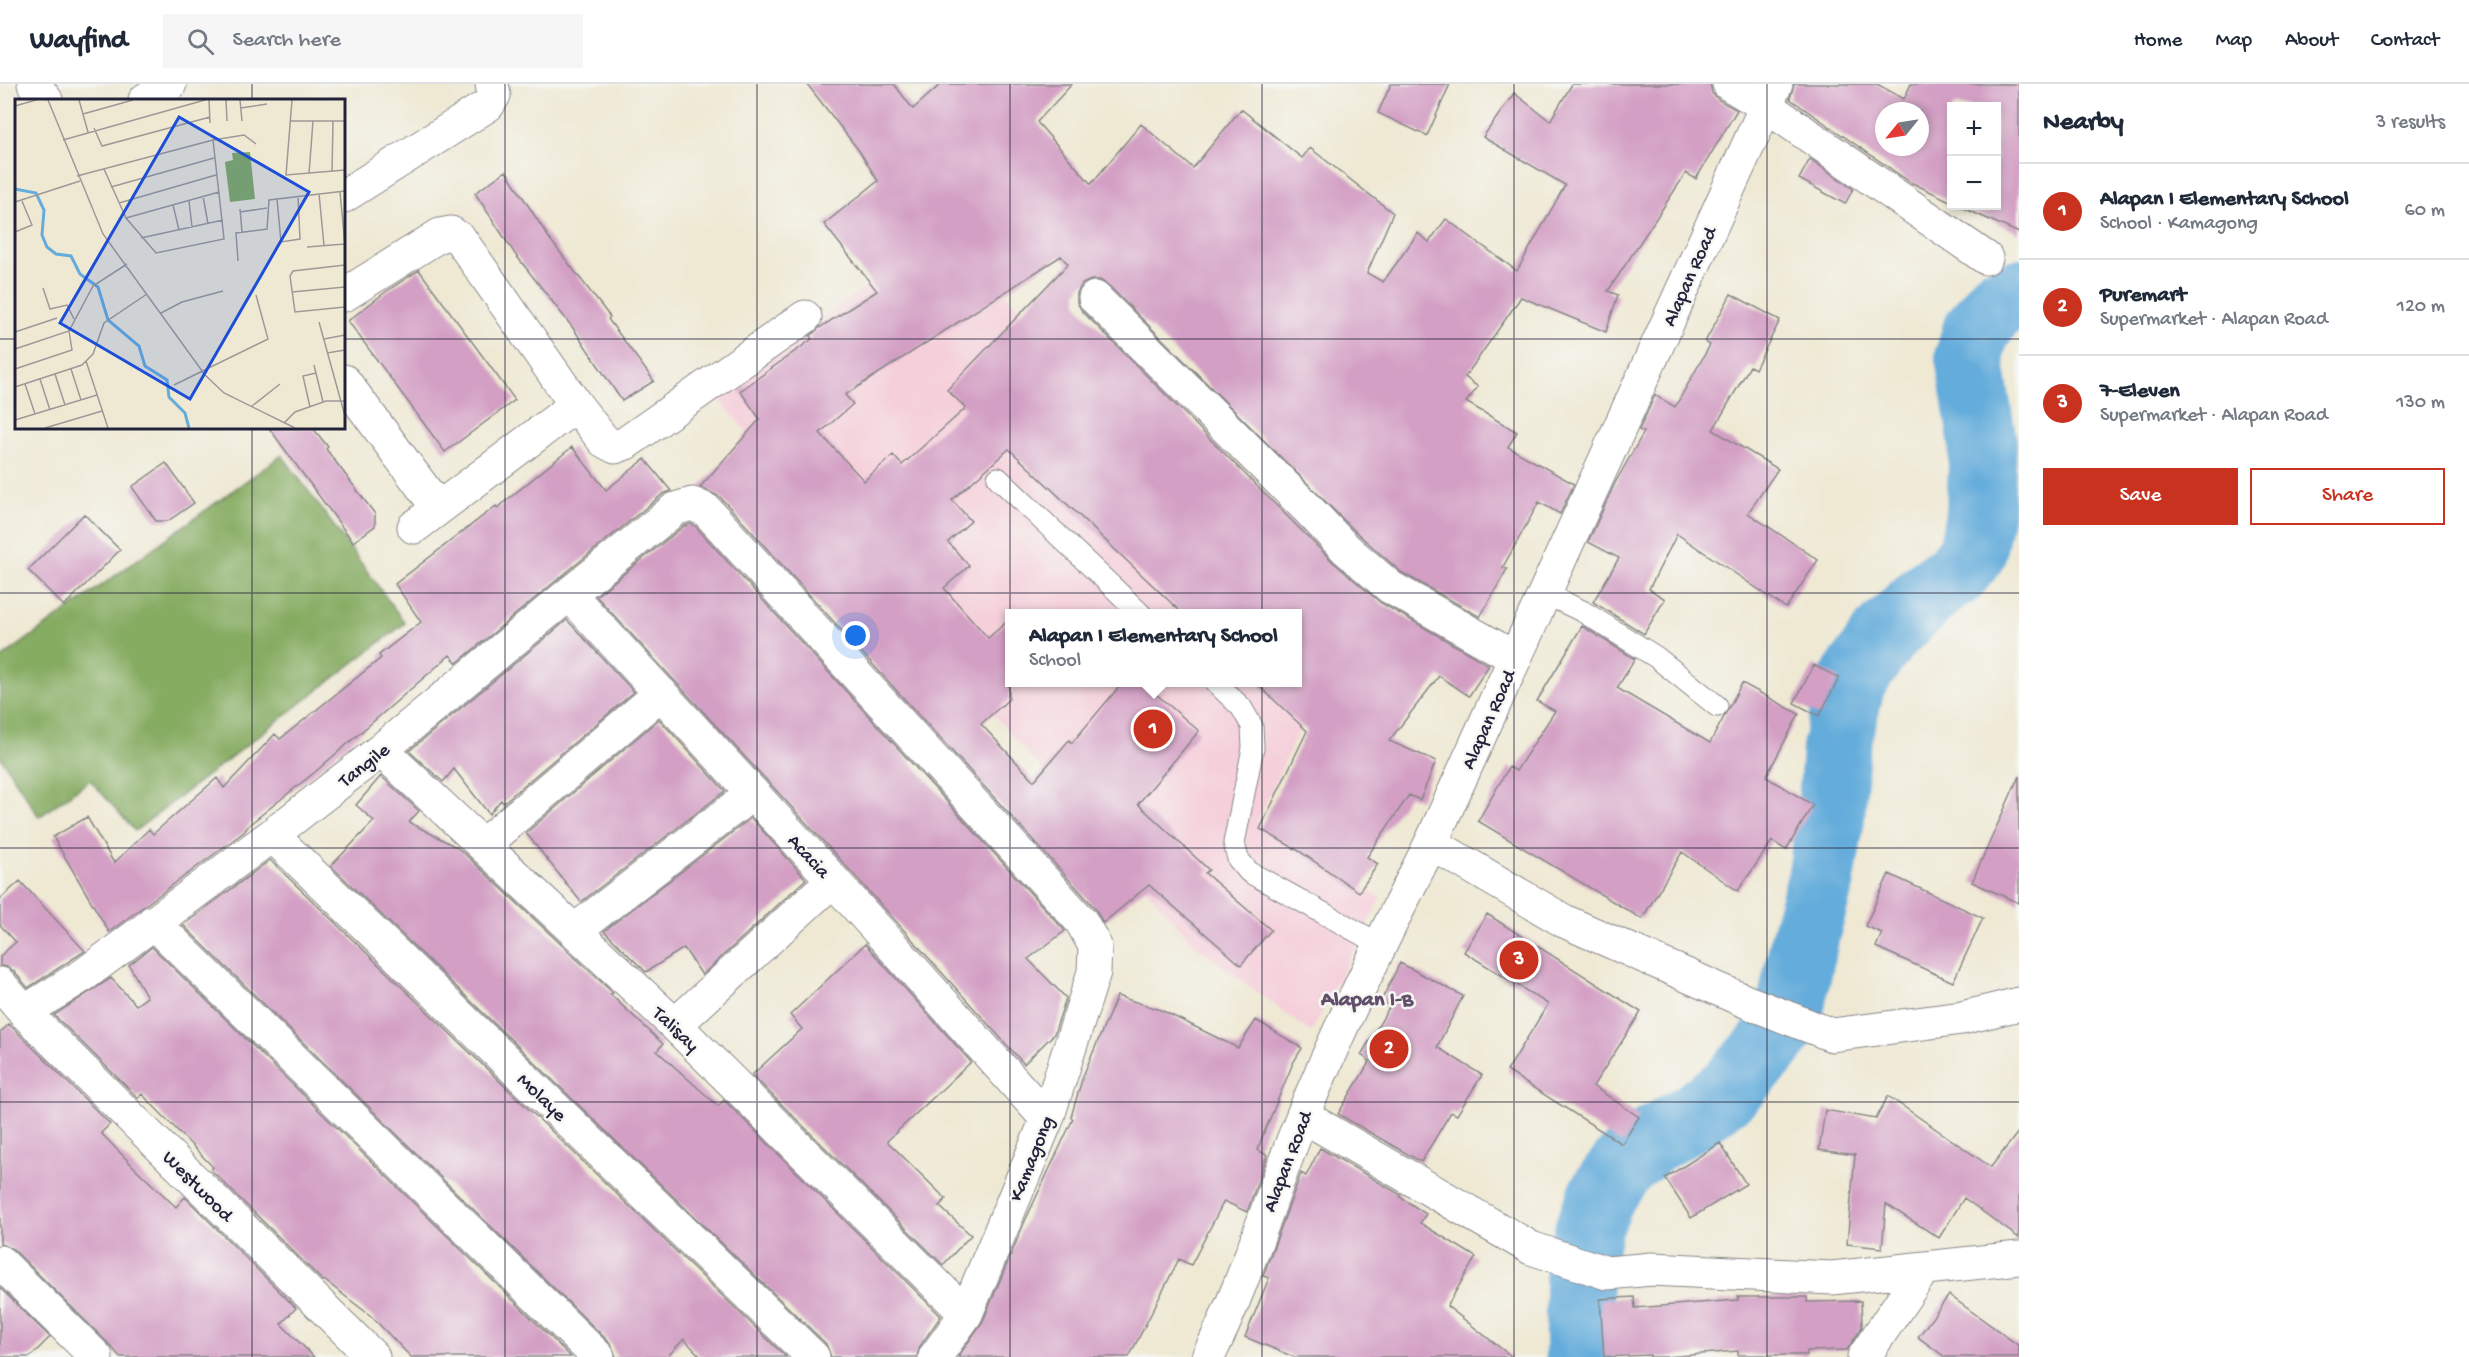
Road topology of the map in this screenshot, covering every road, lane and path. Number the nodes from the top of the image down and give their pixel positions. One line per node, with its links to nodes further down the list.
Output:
1 (34, 84): 6 (street)
2 (170, 84): 7 (street)
3 (492, 84): 8 (street)
4 (1729, 84): 5 (street)
5 (1771, 95): 9 (street); 16 (street, Alapan Road)
6 (45, 99)
7 (147, 99)
8 (345, 195)
9 (1986, 258)
10 (345, 294): 14 (street)
11 (1095, 298): 19 (street)
12 (805, 317): 14 (street)
13 (345, 383): 14 (street)
14 (576, 405)
15 (998, 478): 18 (lane)
16 (1544, 593): 19 (street, Alapan Road); 22 (lane)
17 (569, 594): 21 (street, Acacia); 23 (street, Tangile); 32 (street, Tangile)
18 (1137, 609)
19 (1515, 658): 26 (street, Alapan Road)
20 (1220, 687): 31 (lane)
21 (661, 693): 24 (street, Acacia); 27 (street)
22 (1717, 706)
23 (381, 750): 25 (street, Tangile); 27 (street, Talisay)
24 (753, 793): 28 (street, Acacia); 30 (street)
25 (272, 835): 29 (street, Tangile); 46 (street, Molaye)
26 (1431, 843): 31 (street, Alapan Road); 34 (street)
27 (483, 845): 30 (street, Talisay)
28 (833, 880): 36 (street); 38 (street, Acacia)
29 (153, 922): 35 (street, Tangile); 45 (street)
30 (574, 931): 36 (street, Talisay)
31 (1381, 945): 37 (street, Alapan Road)
32 (1095, 946): 38 (street, Kamagong)
33 (0, 984): 35 (street, Westwood)
34 (2019, 1004)
35 (24, 1012): 44 (street, Westwood)
36 (675, 1025): 42 (street, Talisay)
37 (1303, 1116): 41 (street); 48 (street, Alapan Road)
38 (1047, 1119): 42 (street, Kamagong)
39 (2019, 1258): 41 (street)
40 (0, 1262): 43 (street)
41 (1924, 1268): 49 (street)
42 (966, 1314): 47 (street, Kamagong)
43 (96, 1357)
44 (373, 1357)
45 (598, 1357)
46 (813, 1357)
47 (935, 1357)
48 (1208, 1357)
49 (1864, 1357)

